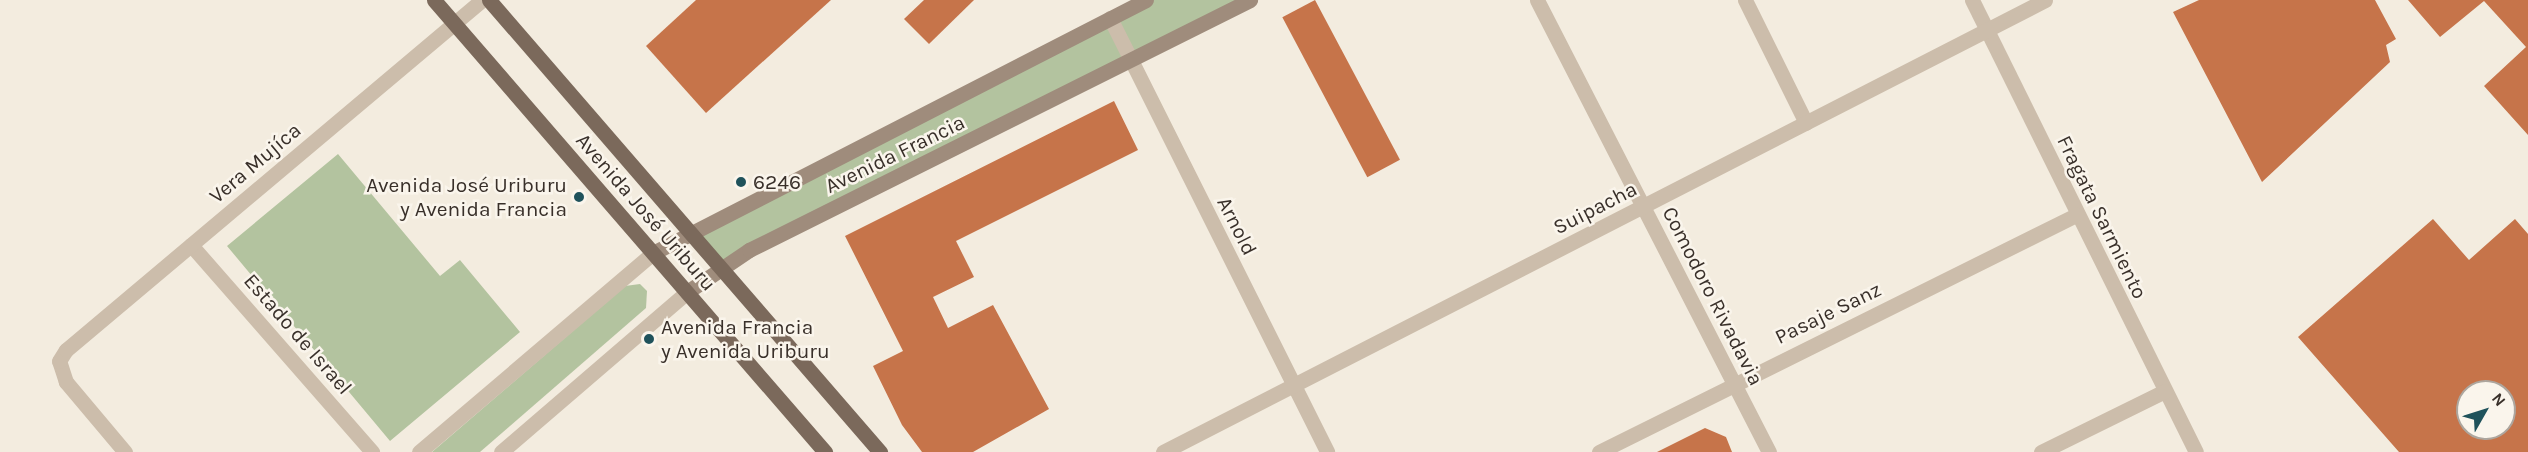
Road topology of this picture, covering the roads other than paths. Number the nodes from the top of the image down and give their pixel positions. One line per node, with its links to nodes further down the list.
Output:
1 (434, 0): 11 (main road, Avenida José Uriburu)
2 (482, 0): 11 (street, Vera Mujíca)
3 (489, 0): 17 (main road, Avenida José Uriburu)
4 (1146, 0): 10 (main road, Avenida Francia)
5 (1250, 0): 13 (main road, Avenida Francia)
6 (1537, 0): 15 (street, Comodoro Rivadavia)
7 (1745, 0): 14 (street)
8 (1972, 0): 12 (street, Fragata Sarmiento)
9 (2045, 0): 12 (street, Suipacha)
10 (1110, 18): 13 (street, Arnold); 17 (main road, Avenida Francia)
11 (454, 23): 18 (street, Vera Mujíca); 19 (main road, Avenida José Uriburu)
12 (1988, 30): 14 (street, Suipacha); 16 (street, Fragata Sarmiento)
13 (1131, 62): 20 (main road, Avenida Francia); 23 (street, Arnold)
14 (1806, 123): 15 (street, Suipacha)
15 (1643, 207): 22 (street, Comodoro Rivadavia); 23 (street, Suipacha)
16 (2076, 215): 22 (street, Pasaje Sanz); 24 (street, Fragata Sarmiento)
17 (690, 231): 19 (main road, Avenida Francia); 20 (main road, Avenida José Uriburu)
18 (191, 245): 25 (street, Vera Mujíca); 26 (street, Estado de Israel)
19 (653, 253): 21 (main road, Avenida José Uriburu); 27 (street, Avenida Francia)
20 (721, 267): 21 (main road, Avenida Francia); 30 (main road, Avenida José Uriburu)
21 (687, 292): 28 (street, Avenida Francia); 29 (main road, Avenida José Uriburu)
22 (1734, 383): 33 (street, Pasaje Sanz); 34 (street, Comodoro Rivadavia)
23 (1295, 388): 31 (street, Suipacha); 32 (street, Arnold)
24 (2165, 391): 35 (street); 36 (street, Fragata Sarmiento)
25 (125, 452)
26 (372, 452)
27 (419, 452)
28 (501, 452)
29 (825, 452)
30 (880, 452)
31 (1163, 452)
32 (1327, 452)
33 (1599, 452)
34 (1769, 452)
35 (2041, 452)
36 (2196, 452)

